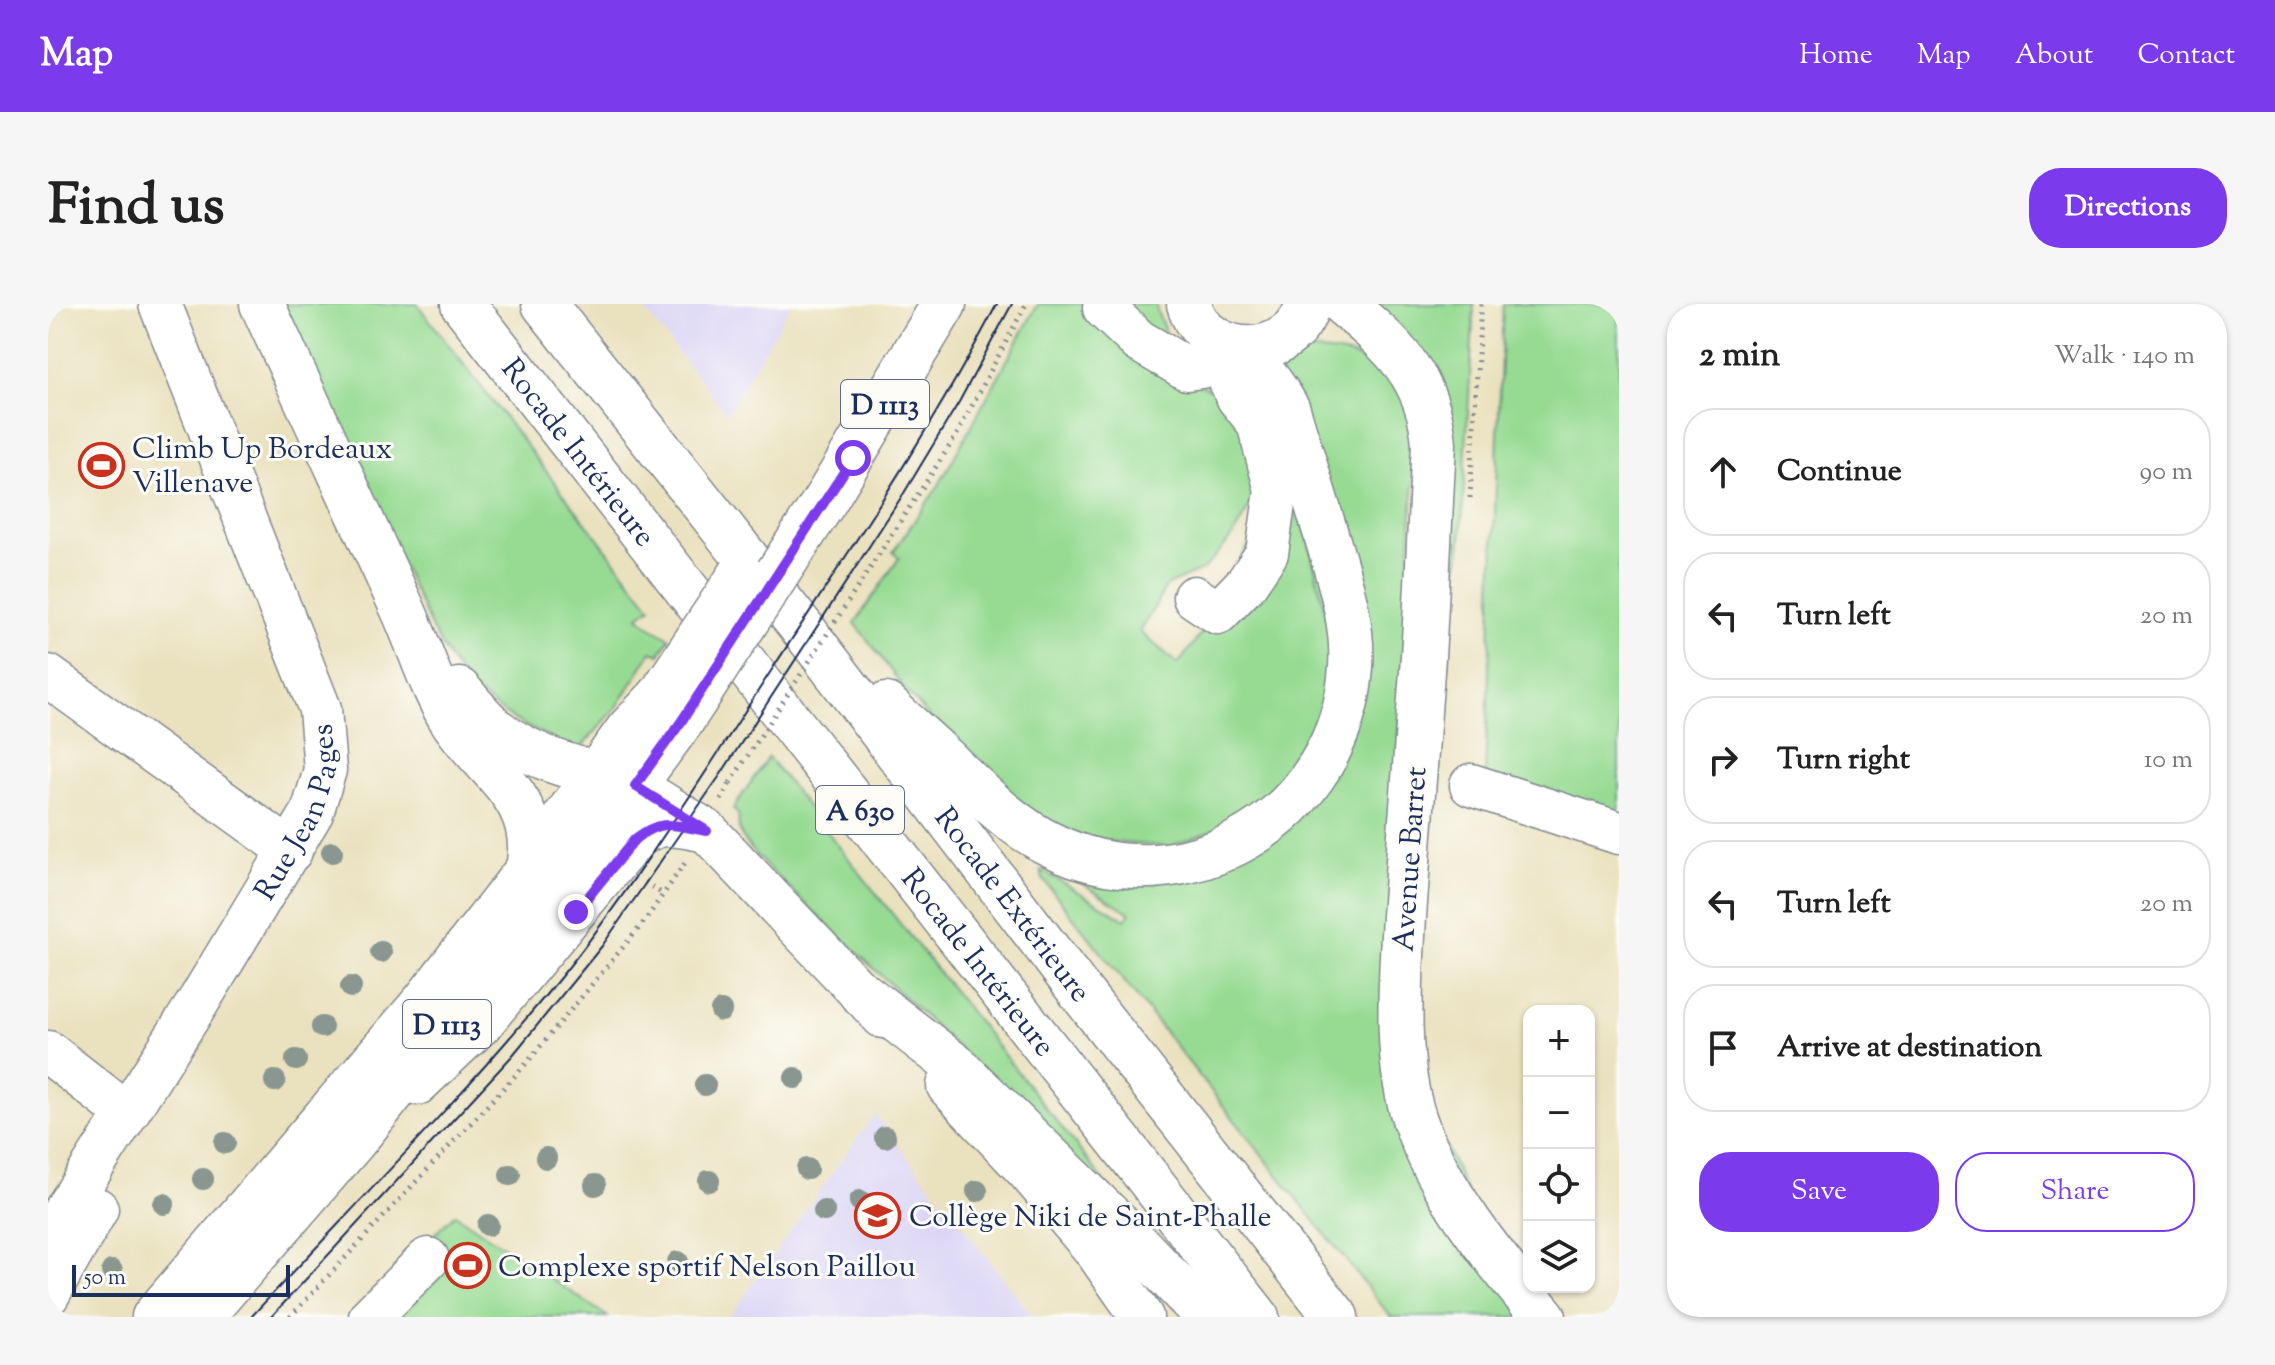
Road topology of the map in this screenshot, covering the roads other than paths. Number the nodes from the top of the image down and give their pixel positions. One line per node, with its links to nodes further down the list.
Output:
1 (160, 304): 23 (street, Rue Jean Pages)
2 (262, 304): 16 (main road)
3 (463, 304): 38 (main road, Rocade Intérieure / A 630)
4 (544, 304): 17 (main road, Rocade Extérieure / A 630)
5 (908, 304): 14 (main road, D 1113)
6 (944, 304): 14 (main road, D 1113)
7 (1189, 304): 12 (main road)
8 (1308, 304): 11 (main road)
9 (1343, 304): 13 (main road, Avenue Barret)
10 (1104, 308): 12 (street)
11 (1279, 342): 12 (main road, Avenue Barret); 13 (main road, Avenue Barret)
12 (1226, 351): 15 (street); 17 (main road)
13 (1408, 367): 40 (main road, Avenue Barret)
14 (815, 490): 19 (main road, D 1113, bridge)
15 (1194, 597)
16 (408, 619): 19 (main road); 24 (main road)
17 (806, 633): 39 (main road, Rocade Extérieure / A 630)
18 (48, 676): 23 (street)
19 (616, 780): 21 (street); 24 (main road, D 1113); 29 (main road, D 1113)
20 (1471, 785): 22 (street)
21 (707, 831): 25 (street); 29 (street)
22 (1619, 833)
23 (291, 851): 26 (street, Rue Jean Pages)
24 (528, 869): 33 (main road, D 1113)
25 (860, 992): 36 (street); 37 (main road)
26 (200, 999): 28 (street, Rue Jean Pages); 32 (street)
27 (48, 1052): 28 (street)
28 (126, 1113): 30 (street, Rue Jean Pages)
29 (354, 1141): 34 (main road, D 1113)
30 (48, 1237)
31 (428, 1259): 35 (street)
32 (48, 1295)
33 (154, 1317)
34 (201, 1317)
35 (370, 1317)
36 (1142, 1317)
37 (1207, 1317)
38 (1257, 1317)
39 (1336, 1317)
40 (1544, 1317)

